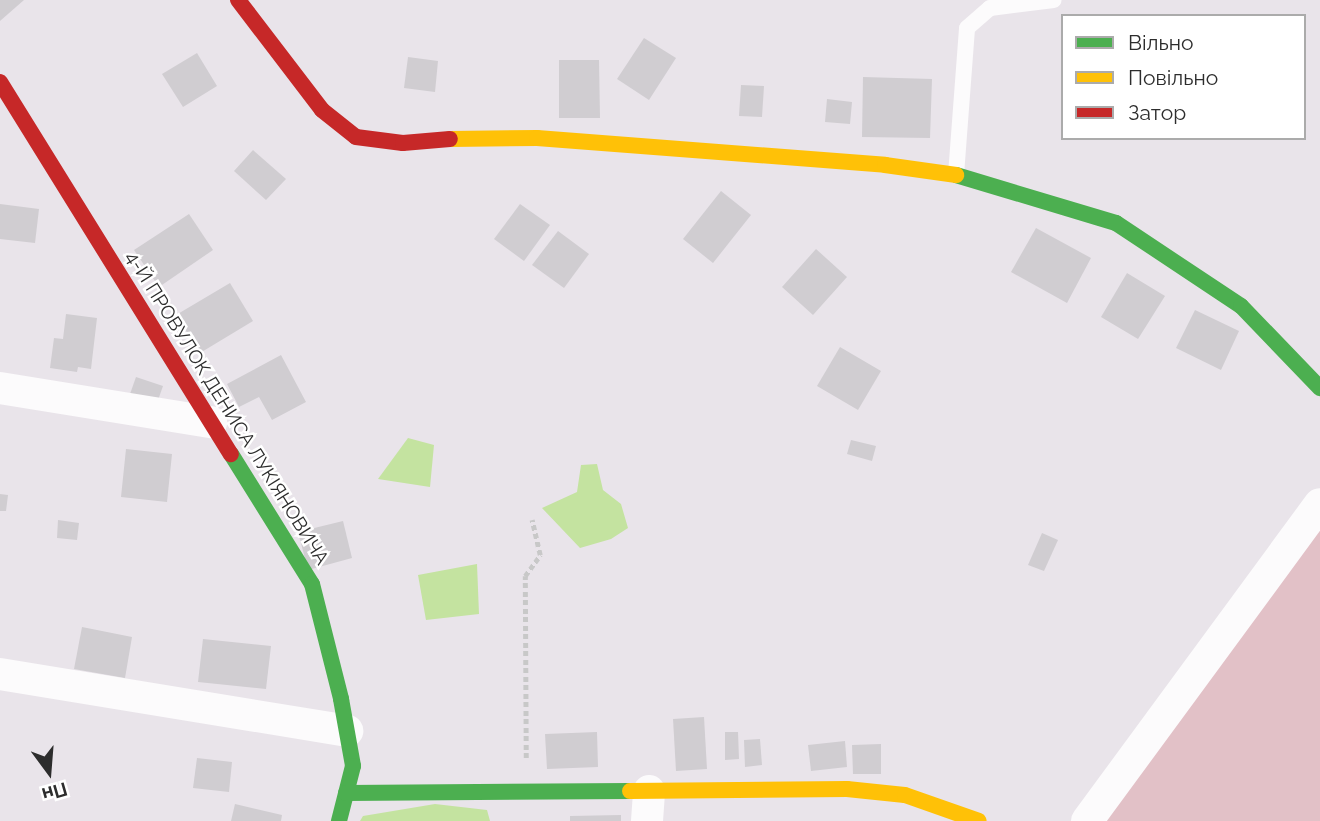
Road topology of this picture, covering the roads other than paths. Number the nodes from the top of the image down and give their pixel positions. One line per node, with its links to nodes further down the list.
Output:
1 (238, 0): 4 (street)
2 (1055, 0): 4 (lane)
3 (0, 82): 7 (street, 4-Й ПРОВУЛОК ДЕНИСА ЛУКІЯНОВИЧА)
4 (956, 175): 5 (street)
5 (1320, 387)
6 (0, 388): 7 (street)
7 (211, 422): 10 (street, 4-Й ПРОВУЛОК ДЕНИСА ЛУКІЯНОВИЧА)
8 (1320, 504): 15 (street)
9 (0, 674): 10 (street)
10 (347, 731): 11 (street, 4-Й ПРОВУЛОК ДЕНИСА ЛУКІЯНОВИЧА)
11 (346, 793): 12 (street); 13 (street, 4-Й ПРОВУЛОК ДЕНИСА ЛУКІЯНОВИЧА)
12 (648, 806): 14 (street)
13 (339, 821)
14 (979, 821)
15 (1087, 821)

